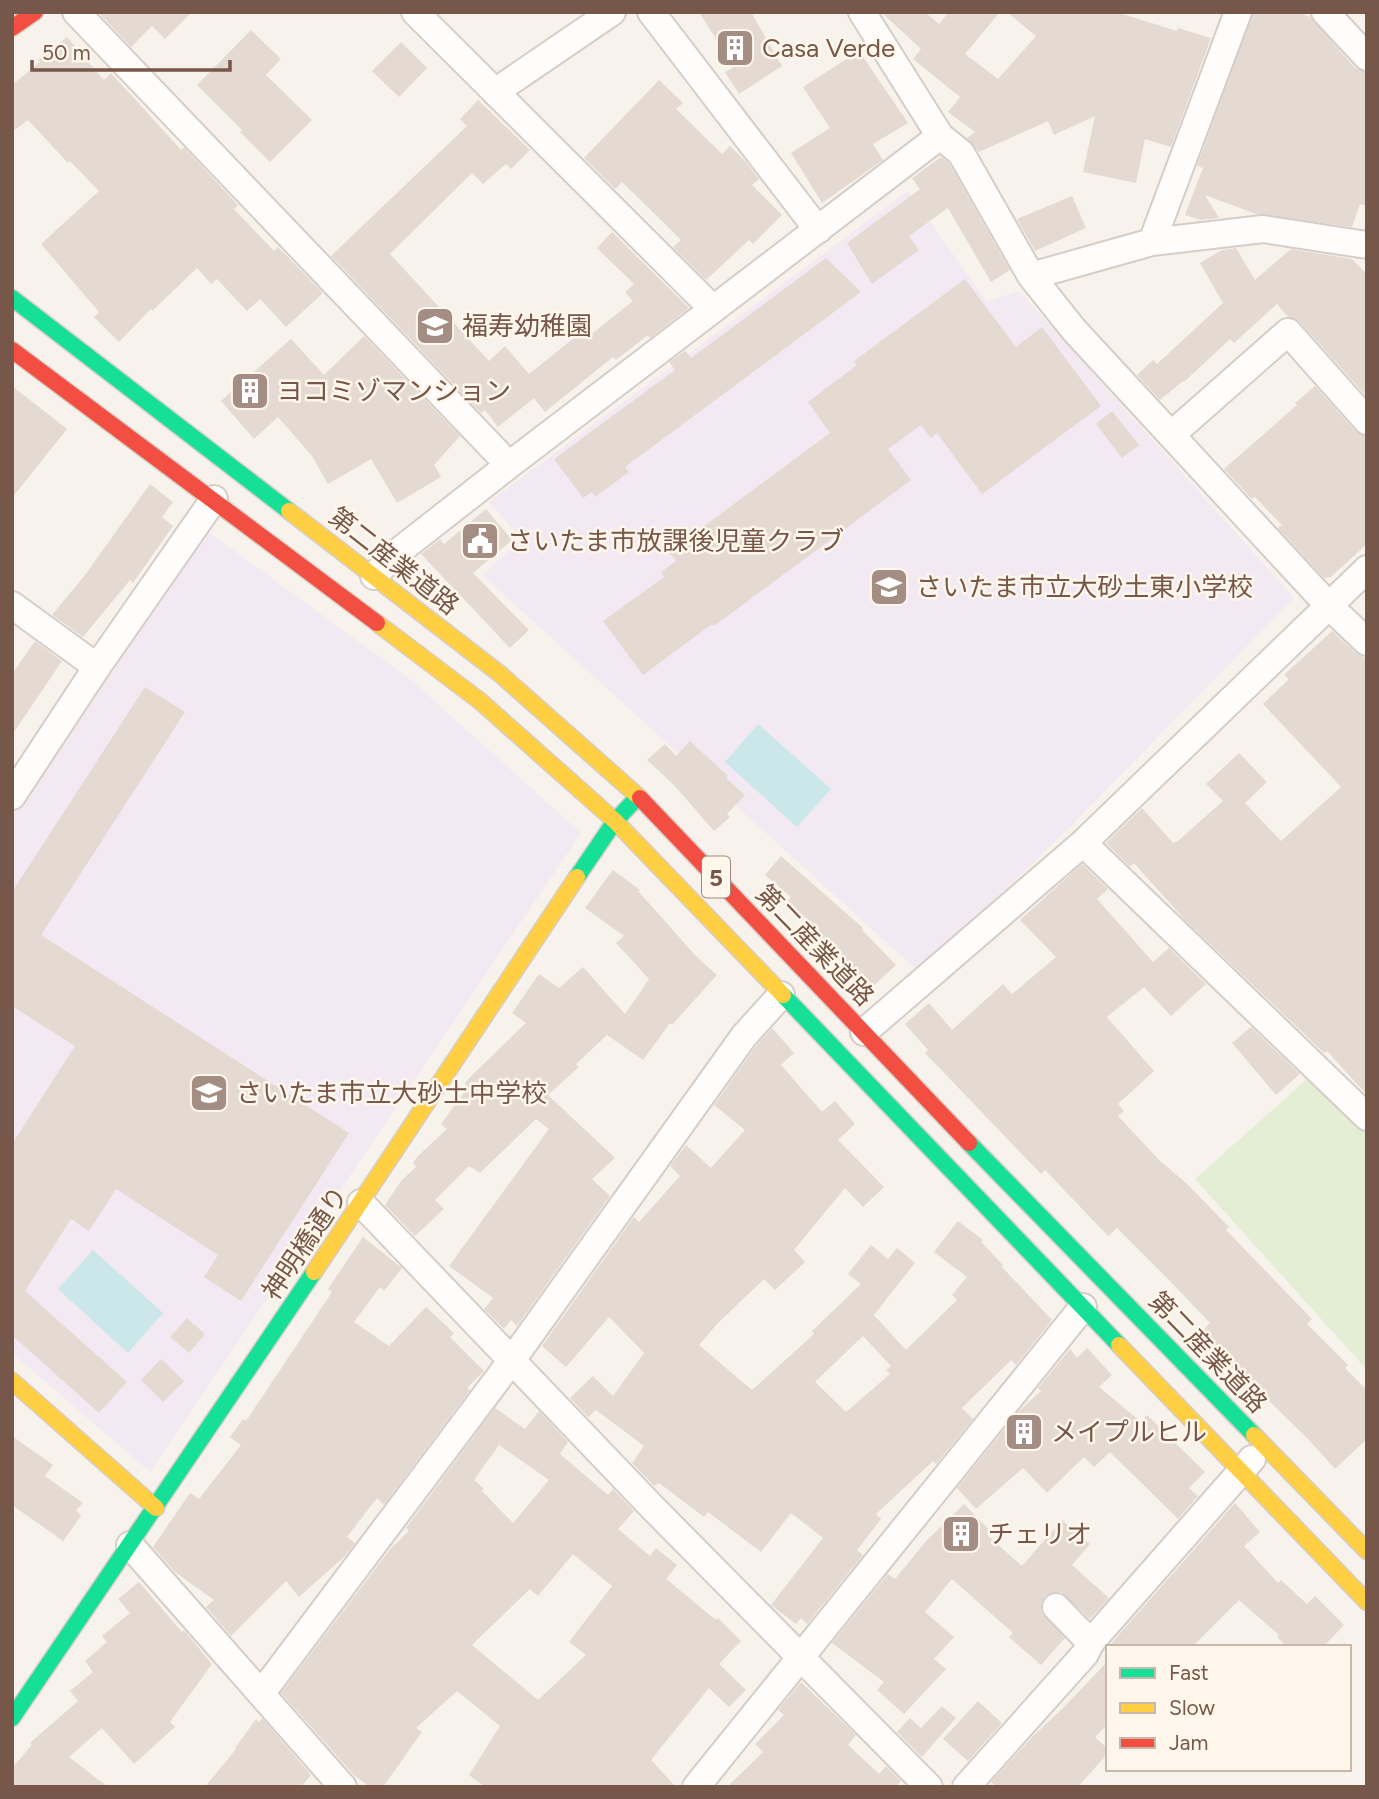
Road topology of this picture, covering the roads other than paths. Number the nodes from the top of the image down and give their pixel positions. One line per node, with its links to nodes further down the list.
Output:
1 (35, 12): 9 (main road)
2 (76, 12): 22 (street)
3 (415, 12): 11 (street)
4 (612, 12): 11 (street)
5 (651, 12): 13 (street)
6 (862, 12): 12 (street)
7 (1238, 12): 14 (street)
8 (1325, 12): 10 (street)
9 (12, 28)
10 (1367, 57)
11 (495, 92): 18 (street)
12 (940, 136): 13 (street); 16 (street)
13 (818, 229): 18 (street)
14 (1152, 242): 15 (street); 16 (street)
15 (1367, 246)
16 (1031, 276): 21 (street)
17 (12, 298): 25 (main road, 第二産業道路 / 5)
18 (713, 309): 22 (street)
19 (12, 350): 23 (main road, 5)
20 (1367, 421): 21 (street)
21 (1171, 435): 27 (street)
22 (509, 464): 25 (street)
23 (214, 499): 29 (street); 32 (main road, 5)
24 (1367, 569): 27 (street)
25 (374, 576): 31 (main road, 第二産業道路 / 5)
26 (12, 605): 29 (street)
27 (1329, 606): 28 (street); 33 (street)
28 (1367, 642)
29 (97, 667): 30 (street)
30 (12, 796)
31 (638, 796): 32 (main road, 神明橋通り); 35 (main road, 第二産業道路 / 5)
32 (615, 821): 34 (main road, 5); 37 (main road, 神明橋通り)
33 (1083, 844): 35 (street); 36 (street)
34 (781, 995): 38 (main road, 5); 39 (street)
35 (864, 1032): 41 (main road, 第二産業道路 / 5)
36 (1367, 1117)
37 (361, 1203): 39 (street); 43 (main road, 神明橋通り)
38 (1083, 1307): 42 (main road, 5); 49 (street)
39 (512, 1360): 49 (street); 50 (street)
40 (12, 1381): 43 (main road)
41 (1265, 1445): 42 (street); 45 (main road, 第二産業道路 / 5)
42 (1242, 1470): 46 (main road, 5); 48 (street)
43 (156, 1508): 44 (main road, 神明橋通り)
44 (130, 1545): 50 (street); 51 (main road, 神明橋通り)
45 (1367, 1551)
46 (1367, 1602)
47 (1056, 1607): 48 (street)
48 (1091, 1643): 55 (street)
49 (802, 1657): 53 (street); 54 (street)
50 (261, 1694): 52 (street)
51 (12, 1718)
52 (343, 1787)
53 (696, 1787)
54 (929, 1787)
55 (965, 1787)

